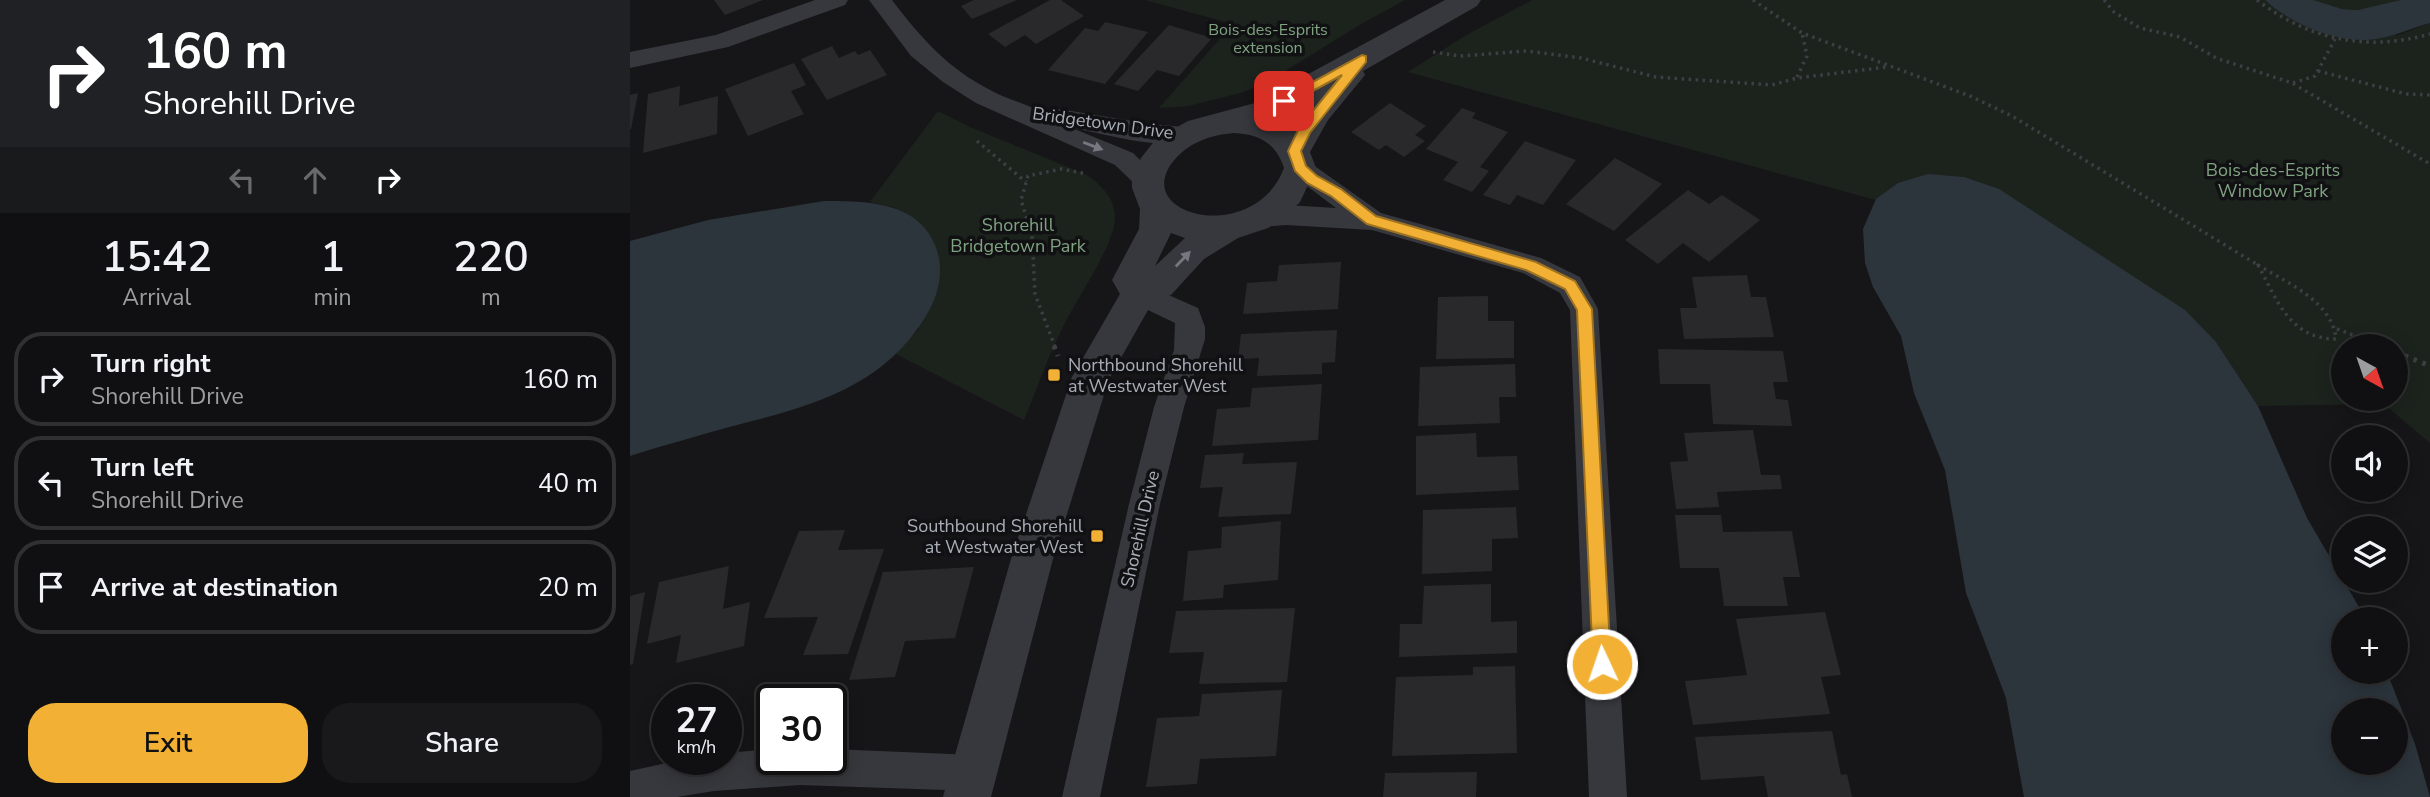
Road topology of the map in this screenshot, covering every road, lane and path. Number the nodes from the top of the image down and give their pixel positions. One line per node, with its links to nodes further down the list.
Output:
1 (837, 0): 12 (street)
2 (880, 0): 18 (street, Bridgetown Drive)
3 (1467, 0): 11 (street)
4 (1753, 0): 7 (path)
5 (2104, 0): 16 (path)
6 (2256, 0): 9 (path)
7 (1802, 33): 13 (path); 15 (path)
8 (2430, 34): 9 (path)
9 (2335, 39): 14 (path)
10 (1433, 52): 15 (path)
11 (1362, 59): 19 (street); 22 (street)
12 (630, 60)
13 (1888, 66): 15 (path); 29 (path)
14 (2318, 71): 16 (path); 17 (path)
15 (1797, 78)
16 (2292, 83): 23 (path)
17 (2430, 94)
18 (1021, 112): 20 (street, Bridgetown Drive); 26 (street, Bridgetown Drive, one-way to 26)
19 (1234, 122): 20 (street); 22 (street)
20 (1185, 134): 26 (street)
21 (977, 141): 25 (path)
22 (1297, 159): 27 (street); 28 (street)
23 (2430, 164)
24 (1093, 174): 25 (path)
25 (1026, 182): 33 (path)
26 (1153, 195): 28 (street); 30 (street)
27 (1372, 220): 28 (street); 39 (street)
28 (1244, 222): 30 (street, one-way to 28)
29 (2258, 265): 31 (path); 31 (path)
30 (1139, 293): 36 (street); 38 (street, Shorehill Drive)
31 (2337, 329): 32 (path)
32 (2350, 334)
33 (1058, 356)
34 (2408, 357): 35 (path)
35 (2430, 366)
36 (970, 785): 37 (street)
37 (630, 790)
38 (1081, 797)
39 (1608, 797)

